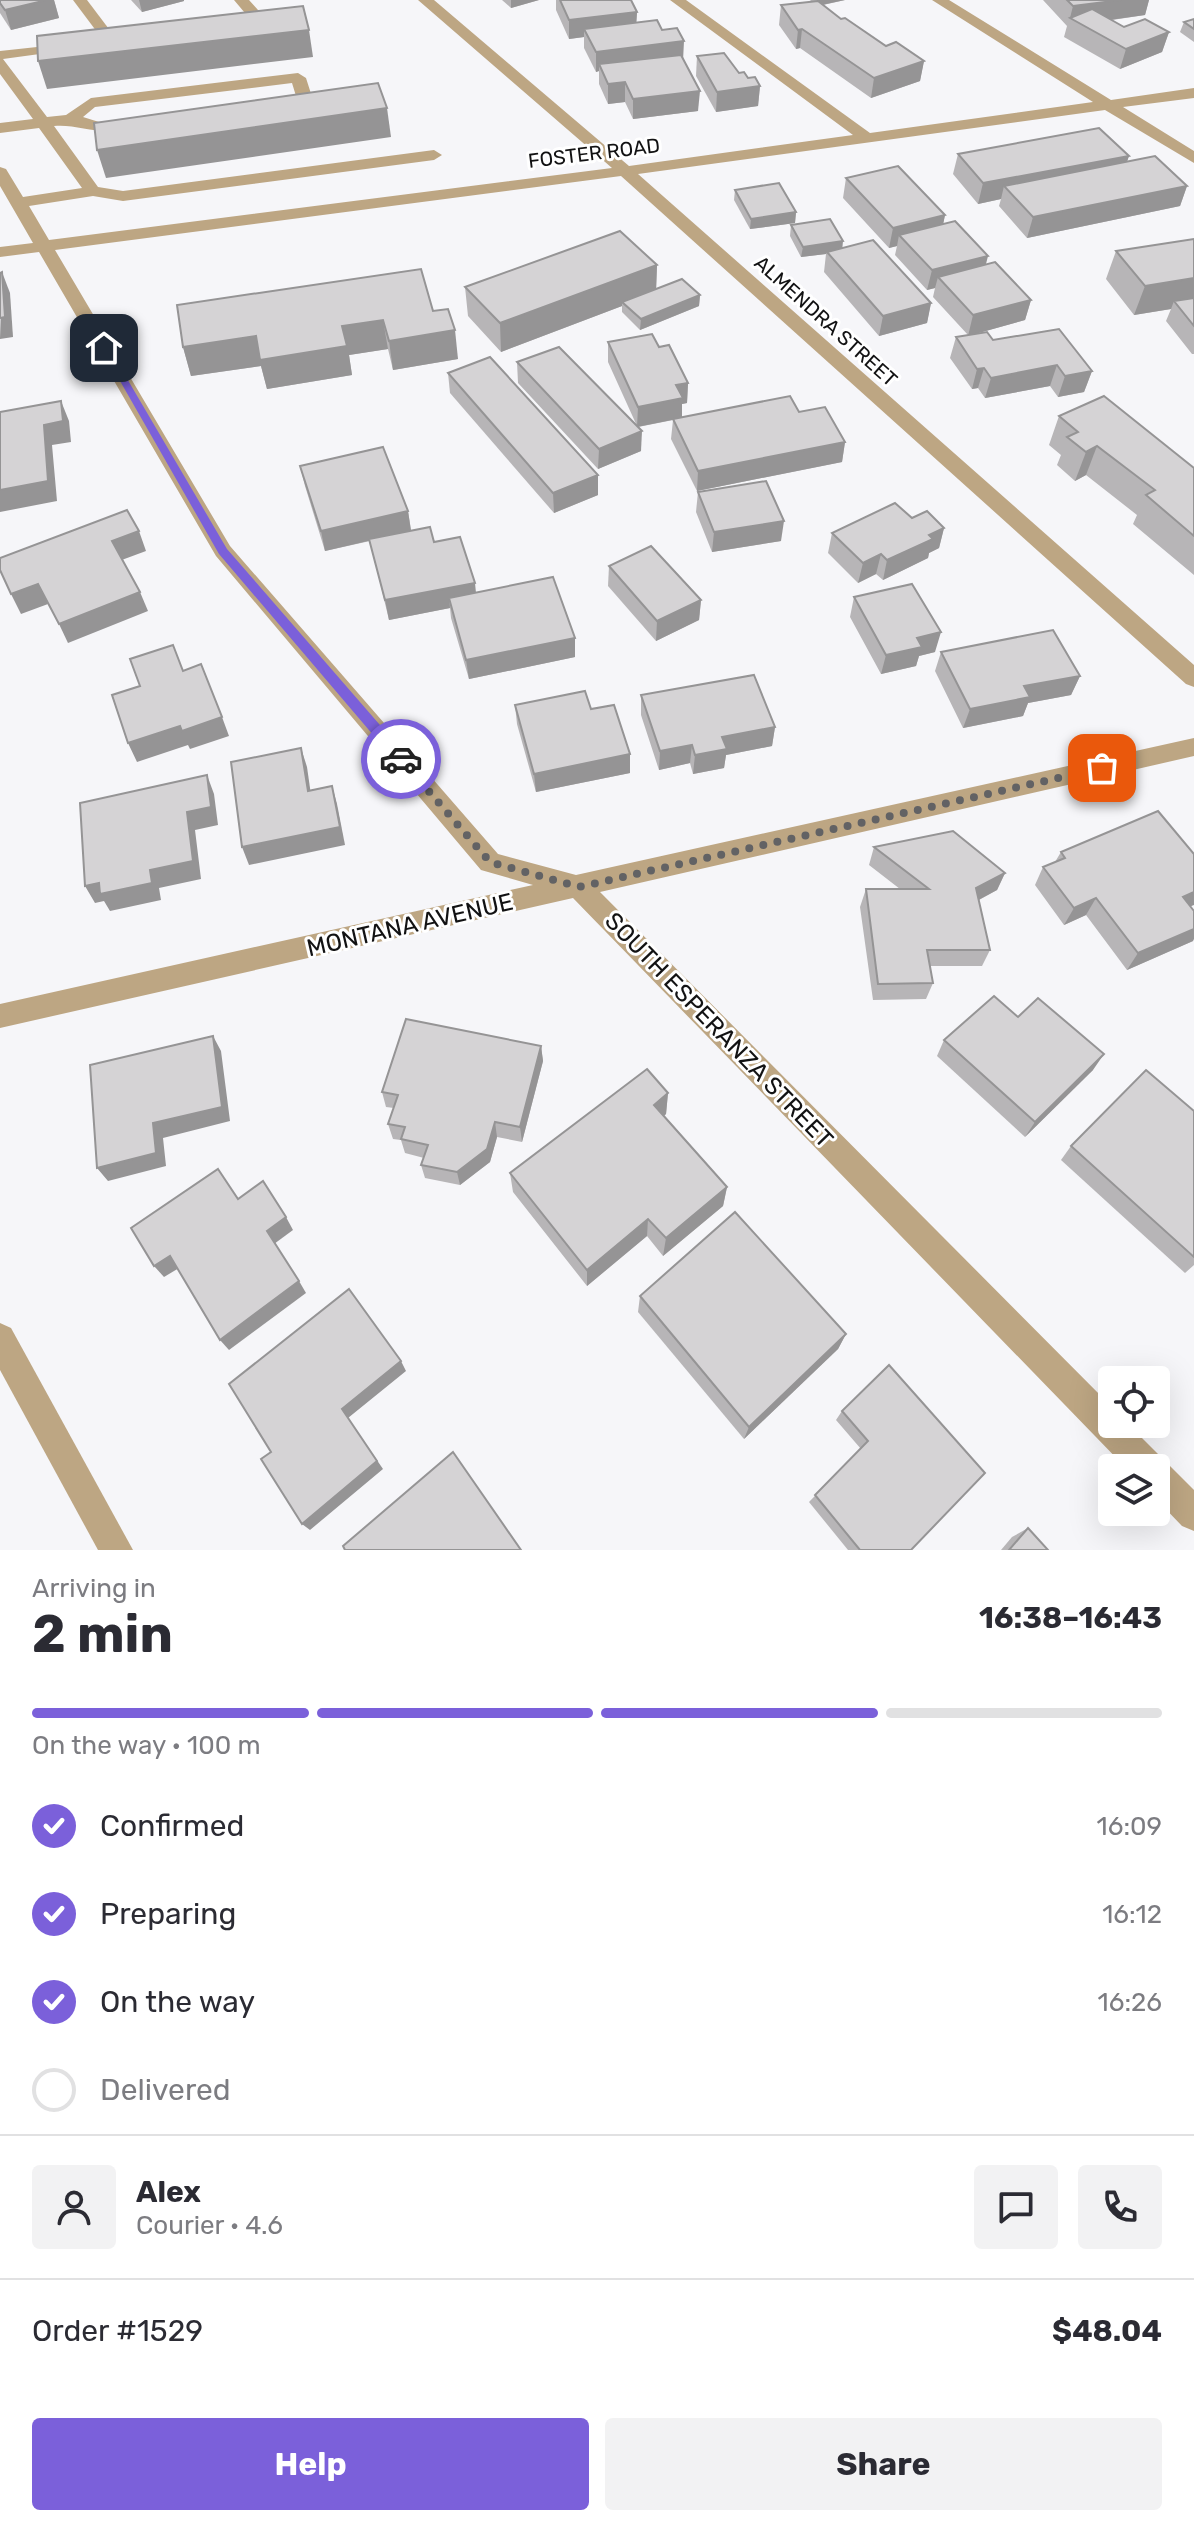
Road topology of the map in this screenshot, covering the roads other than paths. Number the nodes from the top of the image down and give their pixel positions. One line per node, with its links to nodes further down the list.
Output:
1 (80, 0): 7 (street)
2 (241, 0): 6 (street)
3 (425, 0): 19 (street, ALMENDRA STREET)
4 (677, 0): 16 (street)
5 (939, 0): 10 (street)
6 (231, 26)
7 (0, 55)
8 (0, 63): 14 (street)
9 (1194, 93): 10 (street, FOSTER ROAD)
10 (1110, 104): 16 (street, FOSTER ROAD); 18 (street)
11 (258, 106): 12 (street)
12 (71, 119): 13 (street); 14 (street)
13 (147, 120)
14 (45, 122): 15 (street); 21 (street)
15 (0, 128)
16 (867, 138): 19 (street, FOSTER ROAD)
17 (434, 155): 22 (street)
18 (1194, 158)
19 (625, 171): 22 (street, FOSTER ROAD); 26 (street, ALMENDRA STREET)
20 (0, 172): 23 (street, SOUTH ESPERANZA STREET)
21 (93, 191): 22 (street); 23 (street)
22 (237, 202): 24 (street, FOSTER ROAD)
23 (19, 203): 24 (street, SOUTH ESPERANZA STREET)
24 (45, 246): 25 (street, FOSTER ROAD); 28 (street, SOUTH ESPERANZA STREET)
25 (0, 252)
26 (1194, 678)
27 (1194, 747): 28 (street, MONTANA AVENUE)
28 (579, 887): 29 (street, MONTANA AVENUE); 31 (street, SOUTH ESPERANZA STREET)
29 (0, 1016)
30 (0, 1339): 34 (street)
31 (1135, 1454)
32 (1170, 1489): 33 (street)
33 (1194, 1514)
34 (116, 1550)

